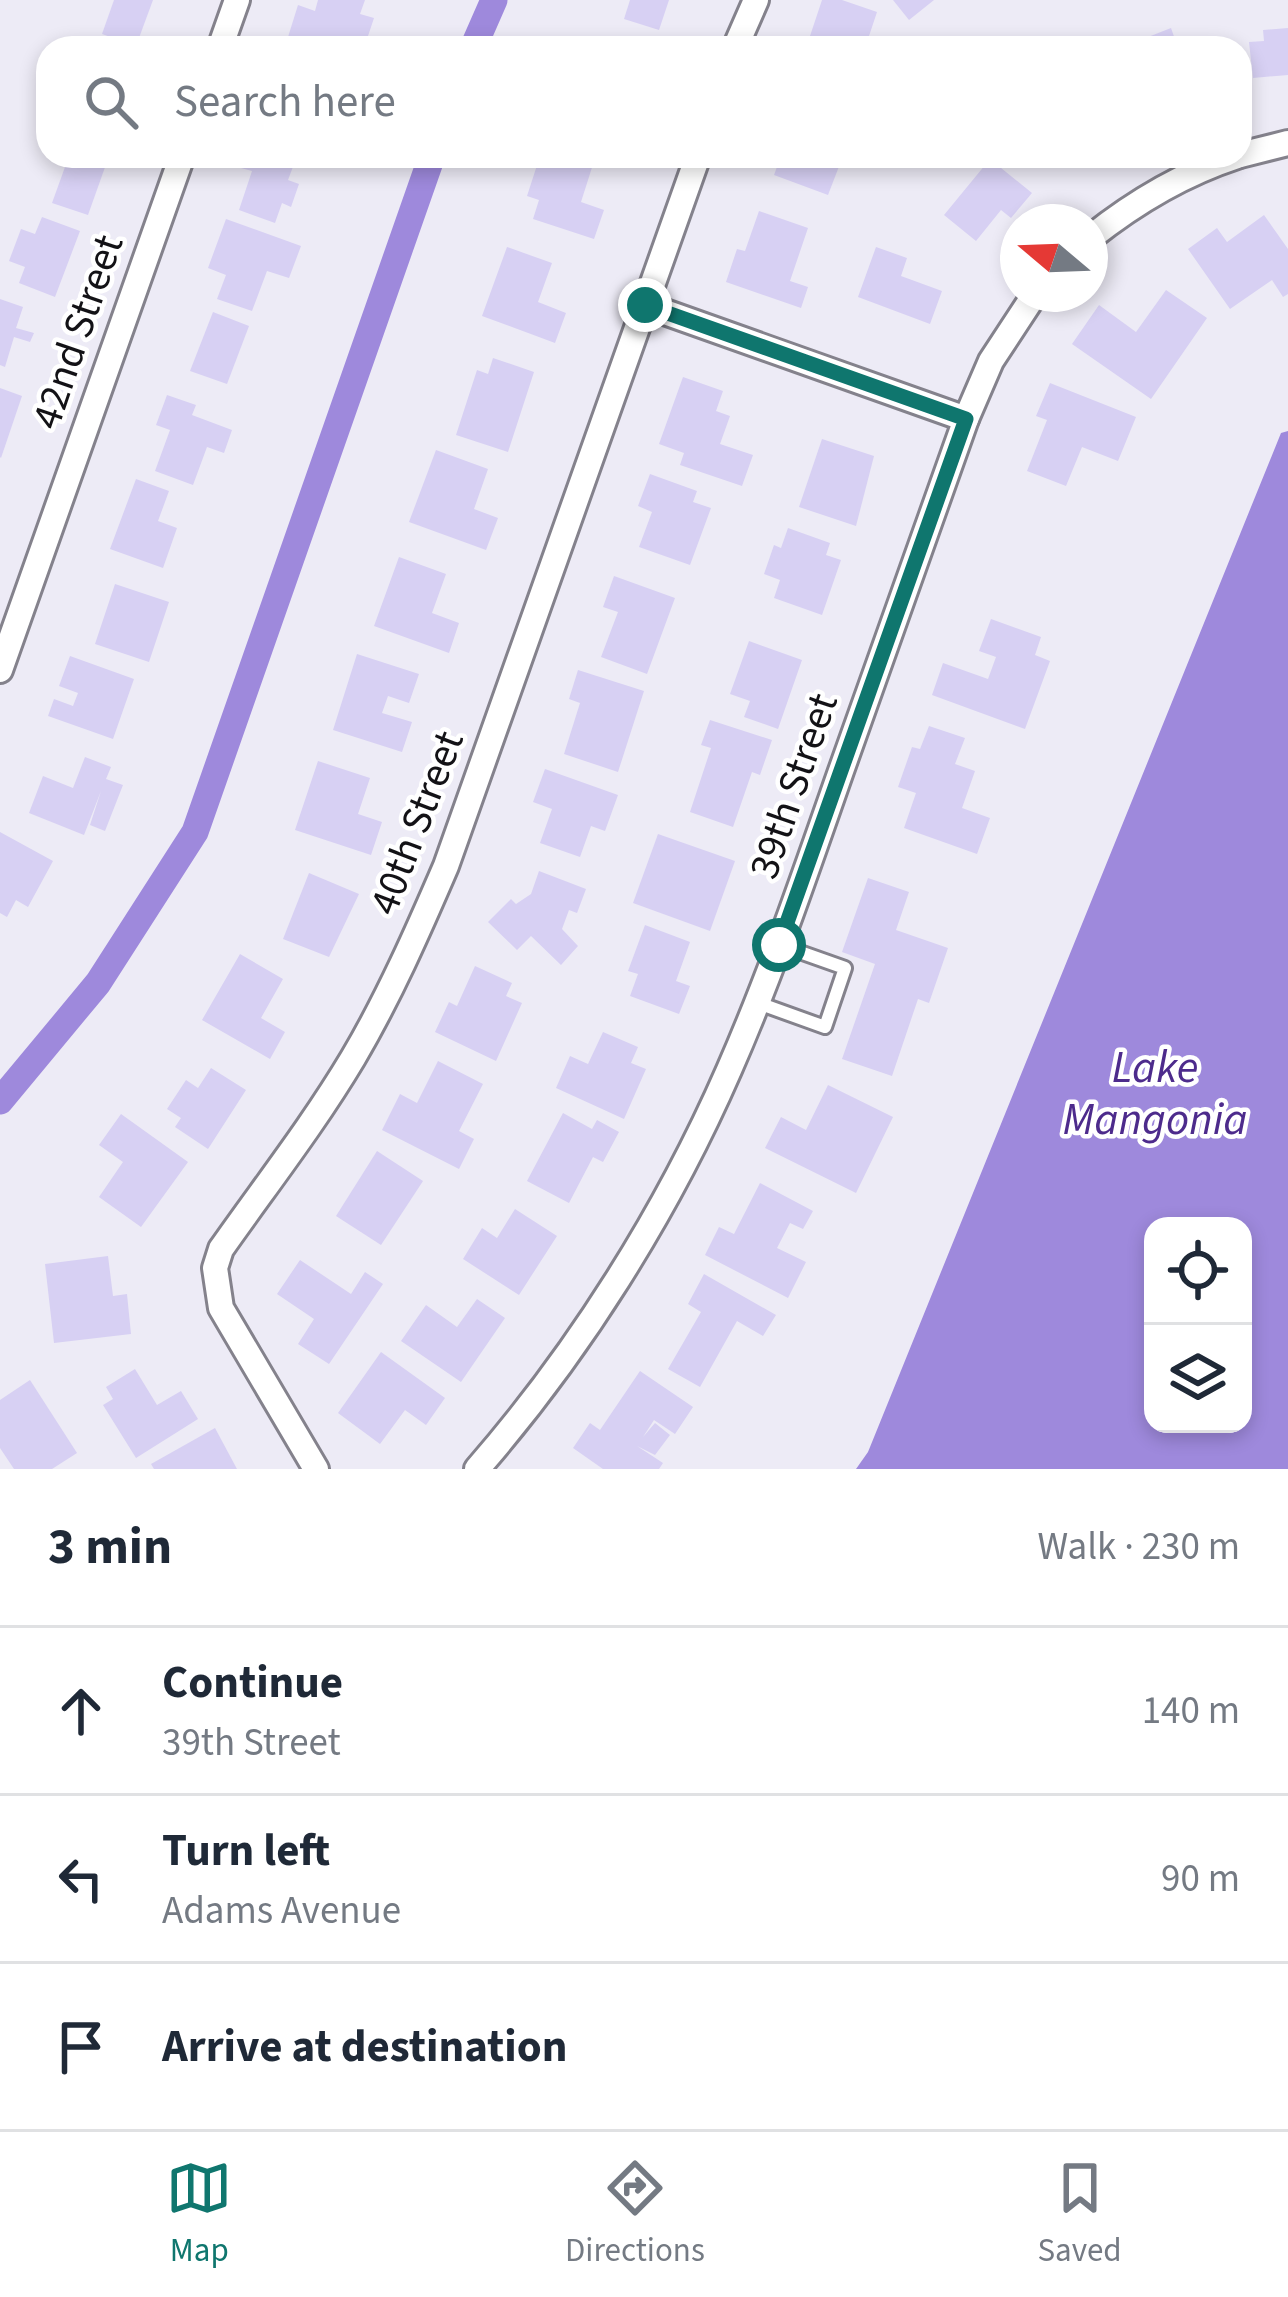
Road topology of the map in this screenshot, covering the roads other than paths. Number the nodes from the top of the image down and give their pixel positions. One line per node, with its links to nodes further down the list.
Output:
1 (237, 0): 3 (street)
2 (756, 0): 4 (street)
3 (224, 36)
4 (741, 36)
5 (1288, 143): 6 (street)
6 (1252, 153)
7 (178, 168): 14 (street, 42nd Street)
8 (694, 168): 11 (street, 40th Street)
9 (1208, 168): 10 (street)
10 (1108, 224)
11 (645, 305): 13 (street); 17 (street, 40th Street)
12 (1023, 312): 13 (street, 39th Street)
13 (966, 419): 15 (street, 39th Street)
14 (0, 670)
15 (779, 945): 16 (street, 39th Street); 16 (lane)
16 (757, 1003): 18 (street, 39th Street)
17 (316, 1469)
18 (477, 1469)

